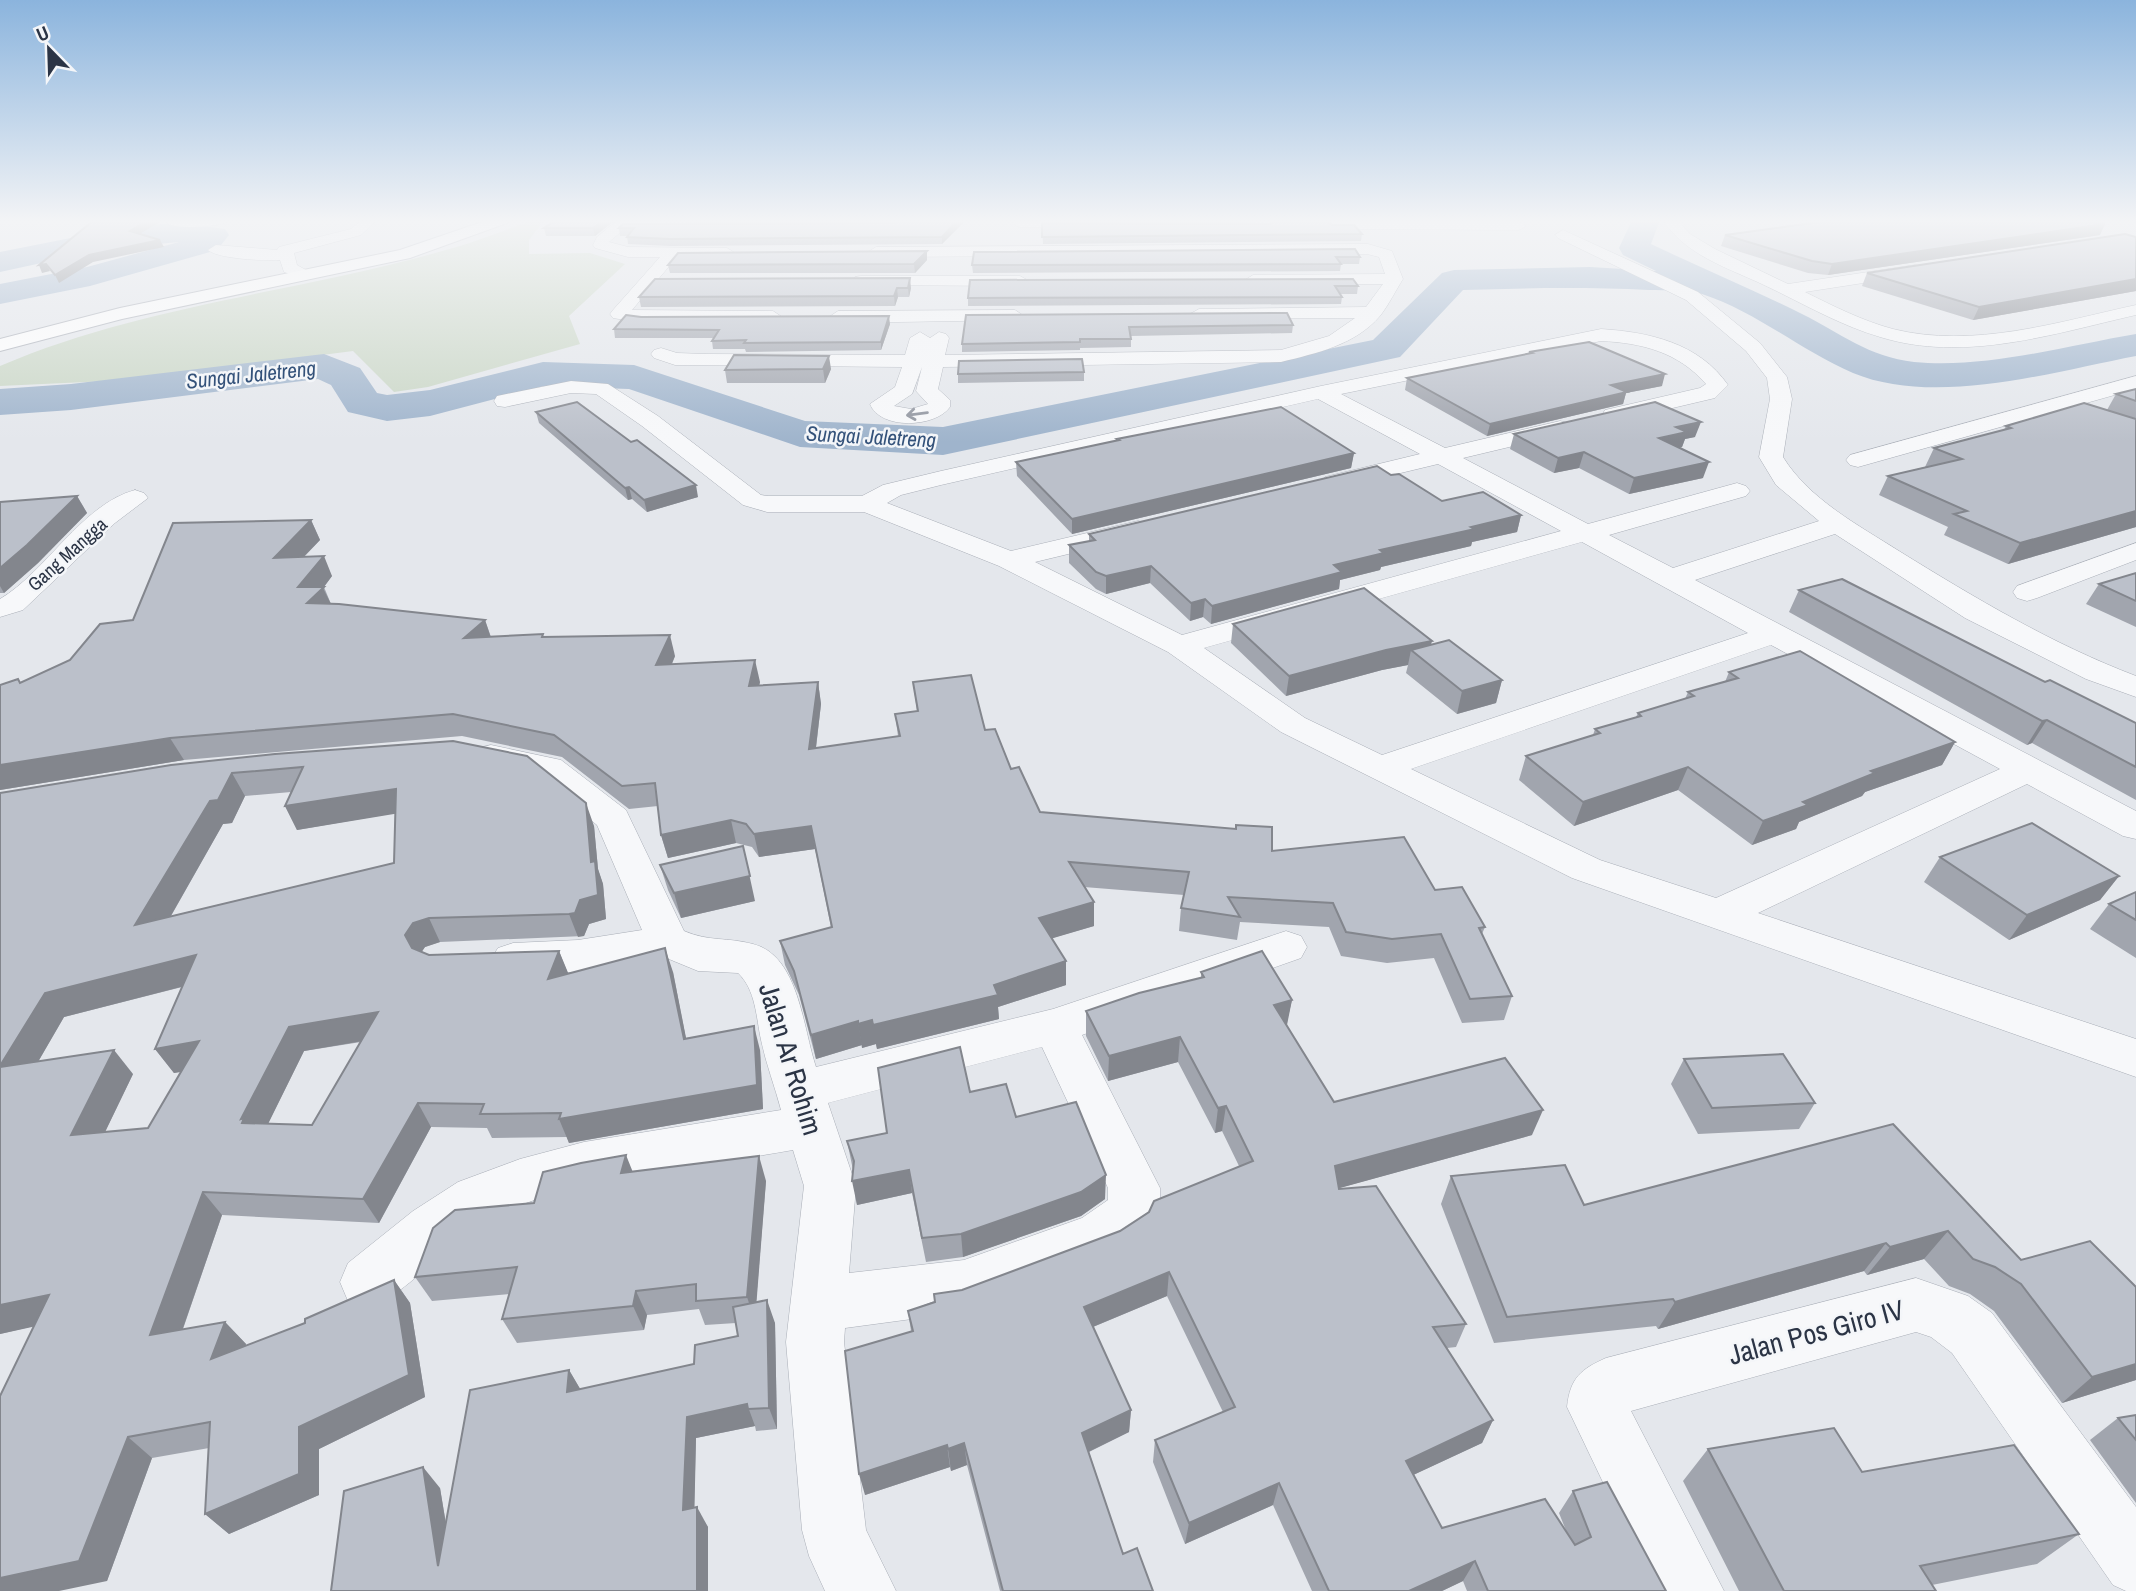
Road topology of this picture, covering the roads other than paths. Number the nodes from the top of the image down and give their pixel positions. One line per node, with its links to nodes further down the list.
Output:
1 (213, 294): 14 (main road)
2 (636, 294): 12 (street)
3 (940, 294): 10 (street)
4 (1385, 294): 8 (street)
5 (1688, 294): 32 (street)
6 (1799, 294): 7 (street)
7 (2136, 310)
8 (1373, 312): 9 (street); 19 (street)
9 (1179, 314)
10 (934, 316): 11 (street); 13 (street); 18 (street); 19 (street)
11 (1040, 316)
12 (793, 317)
13 (819, 317)
14 (65, 327): 15 (main road); 17 (main road)
15 (0, 345)
16 (661, 354): 18 (street)
17 (0, 355)
18 (914, 361): 19 (street); 19 (street, one-way to 18)
19 (935, 361)
20 (2136, 382): 23 (street)
21 (1321, 392): 25 (street); 25 (street); 30 (street)
22 (505, 401): 30 (street)
23 (2056, 406): 24 (street); 26 (street)
24 (2096, 419)
25 (1440, 457): 27 (street); 33 (street)
26 (1858, 460)
27 (1305, 489)
28 (1737, 491): 33 (street)
29 (135, 498): 38 (street, Gang Mangga)
30 (867, 504): 35 (street)
31 (1157, 524): 35 (street)
32 (1838, 524): 36 (street); 41 (street)
33 (1586, 532): 36 (street); 40 (street)
34 (2136, 551): 37 (street)
35 (1009, 560): 40 (street)
36 (1672, 578): 39 (street)
37 (2027, 592)
38 (0, 608)
39 (1774, 634): 43 (street); 44 (street)
40 (1179, 645): 43 (street)
41 (2136, 687)
42 (462, 750): 47 (street)
43 (1377, 768): 46 (street)
44 (2029, 769): 45 (street); 46 (street)
45 (2136, 827)
46 (1719, 914): 51 (street)
47 (668, 941): 49 (street); 52 (street, Jalan Ar Rohim)
48 (1286, 947): 50 (street)
49 (469, 960)
50 (1055, 1026): 52 (street); 54 (street)
51 (2136, 1058)
52 (806, 1109): 53 (street); 54 (street, Jalan Ar Rohim)
53 (368, 1282)
54 (818, 1304): 56 (street, Jalan Ar Rohim)
55 (2136, 1562): 57 (street, Jalan Pos Giro IV)
56 (862, 1591)
57 (1690, 1591)

